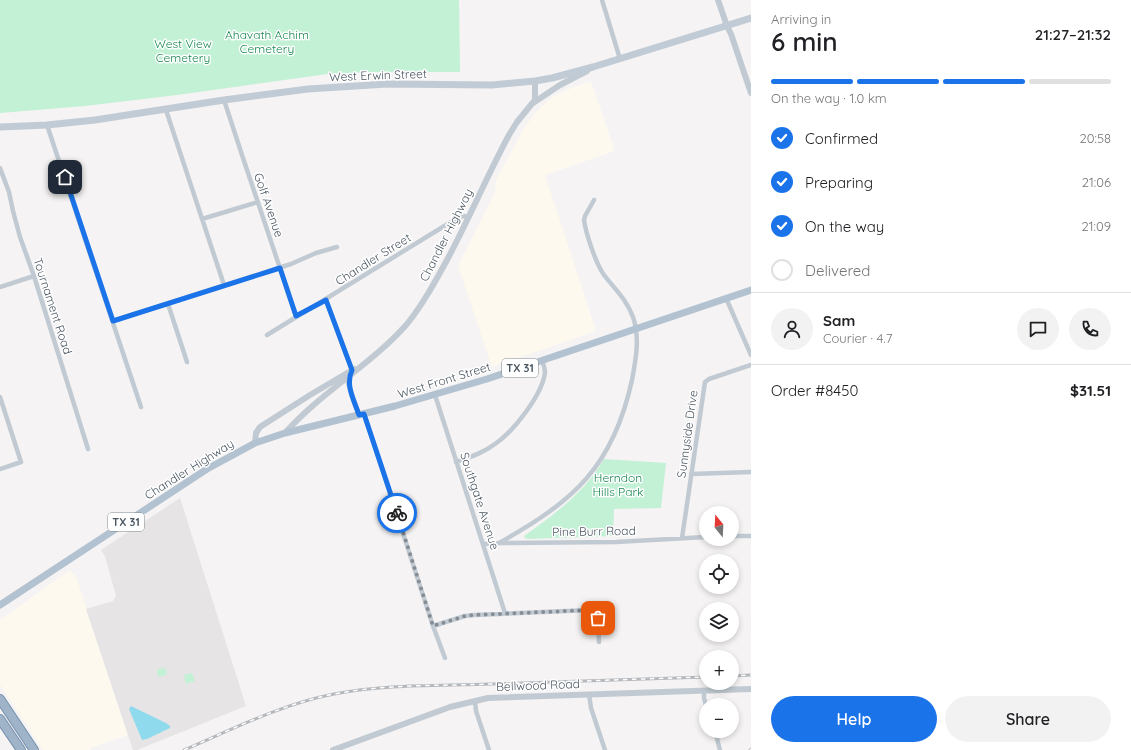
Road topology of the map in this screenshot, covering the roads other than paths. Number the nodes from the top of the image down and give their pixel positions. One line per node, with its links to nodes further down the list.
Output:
1 (602, 0): 5 (street)
2 (718, 0): 4 (street)
3 (751, 18): 4 (main road, West Erwin Street)
4 (727, 26): 5 (main road, West Erwin Street); 8 (street)
5 (620, 59): 6 (main road, West Erwin Street)
6 (593, 68): 7 (main road, West Erwin Street); 11 (street, Chandler Highway)
7 (535, 81): 10 (main road, West Erwin Street); 11 (street)
8 (750, 84): 9 (street)
9 (751, 92)
10 (224, 100): 12 (main road, West Erwin Street); 17 (street, Golf Avenue)
11 (532, 104): 18 (street, Chandler Highway)
12 (166, 110): 13 (main road, West Erwin Street); 19 (street)
13 (47, 125): 14 (main road, West Erwin Street); 30 (street)
14 (0, 127)
15 (0, 168): 22 (street, Tournament Road)
16 (594, 200): 31 (street)
17 (258, 202): 19 (street); 21 (street, Golf Avenue)
18 (468, 217): 27 (street, Chandler Street); 37 (street, Chandler Highway)
19 (202, 219): 23 (street)
20 (337, 247): 21 (street)
21 (280, 268): 23 (street); 29 (street, Golf Avenue)
22 (34, 276): 24 (street); 44 (street, Tournament Road)
23 (224, 285): 28 (street)
24 (0, 287)
25 (751, 290): 26 (main road, West Front Street / TX 31)
26 (726, 298): 31 (main road, West Front Street / TX 31); 33 (street)
27 (326, 300): 29 (street, Chandler Street); 37 (street)
28 (168, 304): 30 (street); 35 (street)
29 (296, 316): 32 (street, Chandler Street)
30 (113, 321): 40 (street)
31 (636, 328): 34 (main road, West Front Street / TX 31); 53 (street)
32 (267, 335)
33 (751, 355)
34 (542, 360): 38 (main road, West Front Street / TX 31); 45 (street)
35 (187, 362)
36 (751, 365): 48 (street, Sunnyside Drive)
37 (351, 374): 41 (street); 42 (street, Chandler Highway); 43 (street, Chandler Highway)
38 (435, 395): 41 (main road, West Front Street / TX 31); 45 (street, Southgate Avenue)
39 (0, 397): 46 (street)
40 (141, 406)
41 (361, 414): 42 (main road, West Front Street / TX 31); 57 (street)
42 (285, 433): 43 (main road, West Front Street / TX 31)
43 (254, 443): 55 (main road, Chandler Highway / TX 31)
44 (88, 449)
45 (456, 462): 54 (street, Southgate Avenue)
46 (0, 469)
47 (751, 472): 48 (street)
48 (691, 474): 52 (street, Sunnyside Drive)
49 (739, 536): 50 (street)
50 (751, 536)
51 (699, 537): 52 (street, Pine Burr Road)
52 (682, 538): 53 (street, Pine Burr Road)
53 (499, 543): 54 (street, Pine Burr Road)
54 (483, 544): 56 (street, Southgate Avenue)
55 (0, 605)
56 (506, 613): 57 (street); 58 (street)
57 (433, 626): 59 (street)
58 (599, 642)
59 (445, 658)
60 (751, 688): 61 (street, Bellwood Road)
61 (739, 689)
62 (704, 690): 63 (street, Bellwood Road); 64 (street)
63 (589, 694): 66 (street, Bellwood Road); 73 (street)
64 (704, 698)
65 (0, 699): 71 (highway)
66 (475, 701): 69 (street, Bellwood Road); 72 (street)
67 (0, 719): 70 (highway)
68 (717, 738): 74 (street)
69 (337, 749)
70 (21, 750)
71 (34, 750)
72 (489, 750)
73 (605, 750)
74 (720, 750)

